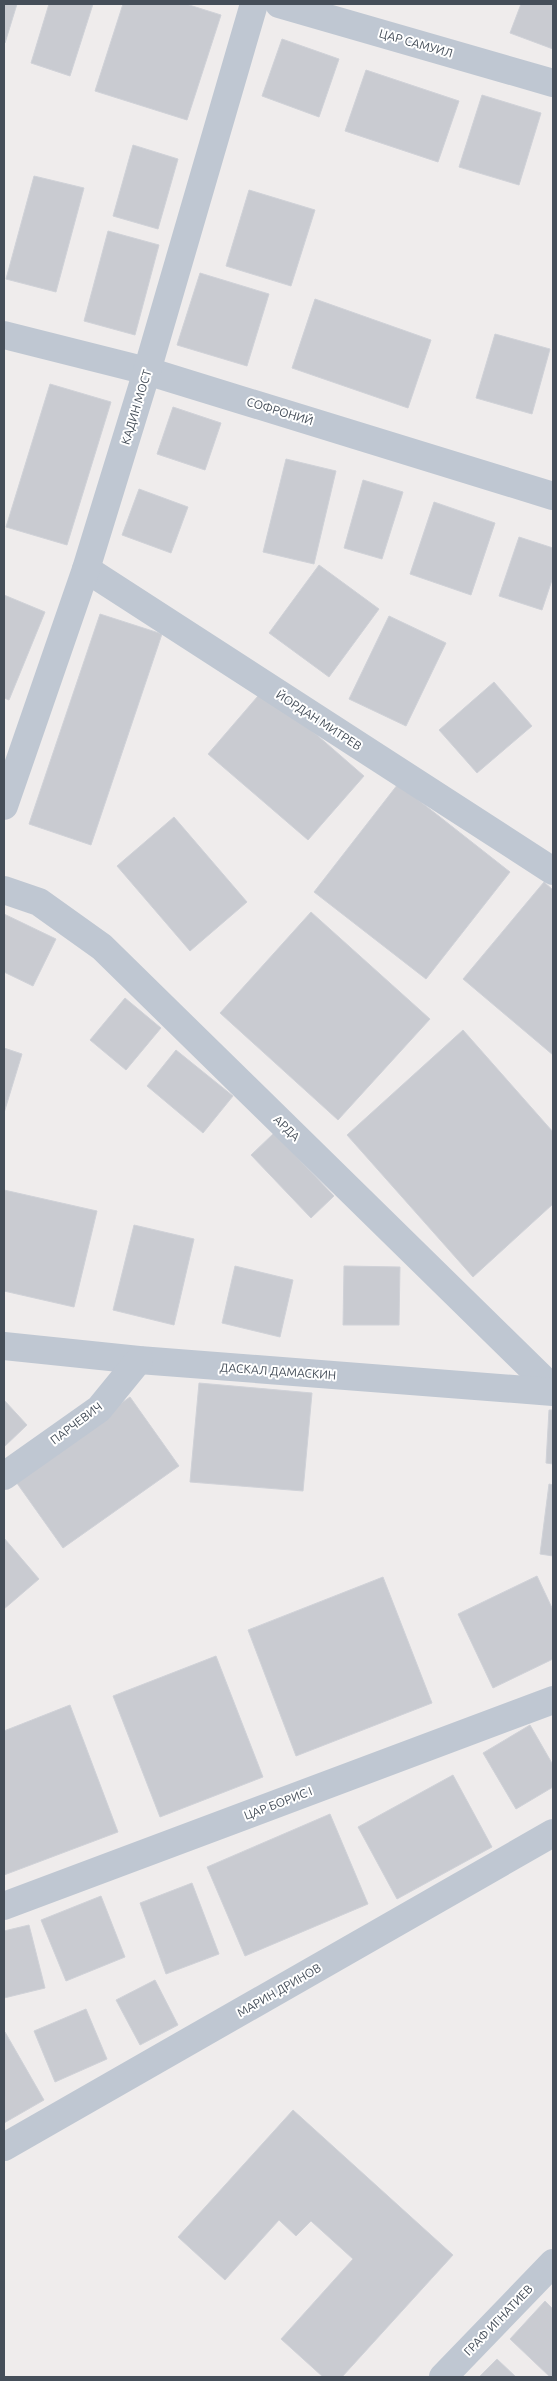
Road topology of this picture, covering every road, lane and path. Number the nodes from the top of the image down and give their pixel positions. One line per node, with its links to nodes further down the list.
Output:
1 (254, 4): 5 (street, КАДИН МОСТ)
2 (279, 4): 3 (street, ЦАР САМУИЛ)
3 (553, 83)
4 (4, 335): 5 (street, СОФРОНИЙ)
5 (147, 371): 6 (street, СОФРОНИЙ); 7 (street, КАДИН МОСТ)
6 (553, 496)
7 (86, 569): 8 (street, КАДИН МОСТ); 9 (street, ЙОРДАН МИТРЕВ)
8 (4, 806)
9 (553, 871)
10 (4, 890): 13 (street, АРДА)
11 (4, 1346): 12 (street, ДАСКАЛ ДАМАСКИН)
12 (139, 1360): 13 (street, ДАСКАЛ ДАМАСКИН); 14 (street, ПАРЧЕВИЧ)
13 (553, 1390)
14 (4, 1476)
15 (553, 1700): 17 (street, ЦАР БОРИС I)
16 (553, 1834): 18 (street, МАРИН ДРИНОВ)
17 (4, 1906)
18 (4, 2147)
19 (553, 2263): 20 (street, ГРАФ ИГНАТИЕВ)
20 (443, 2377)

